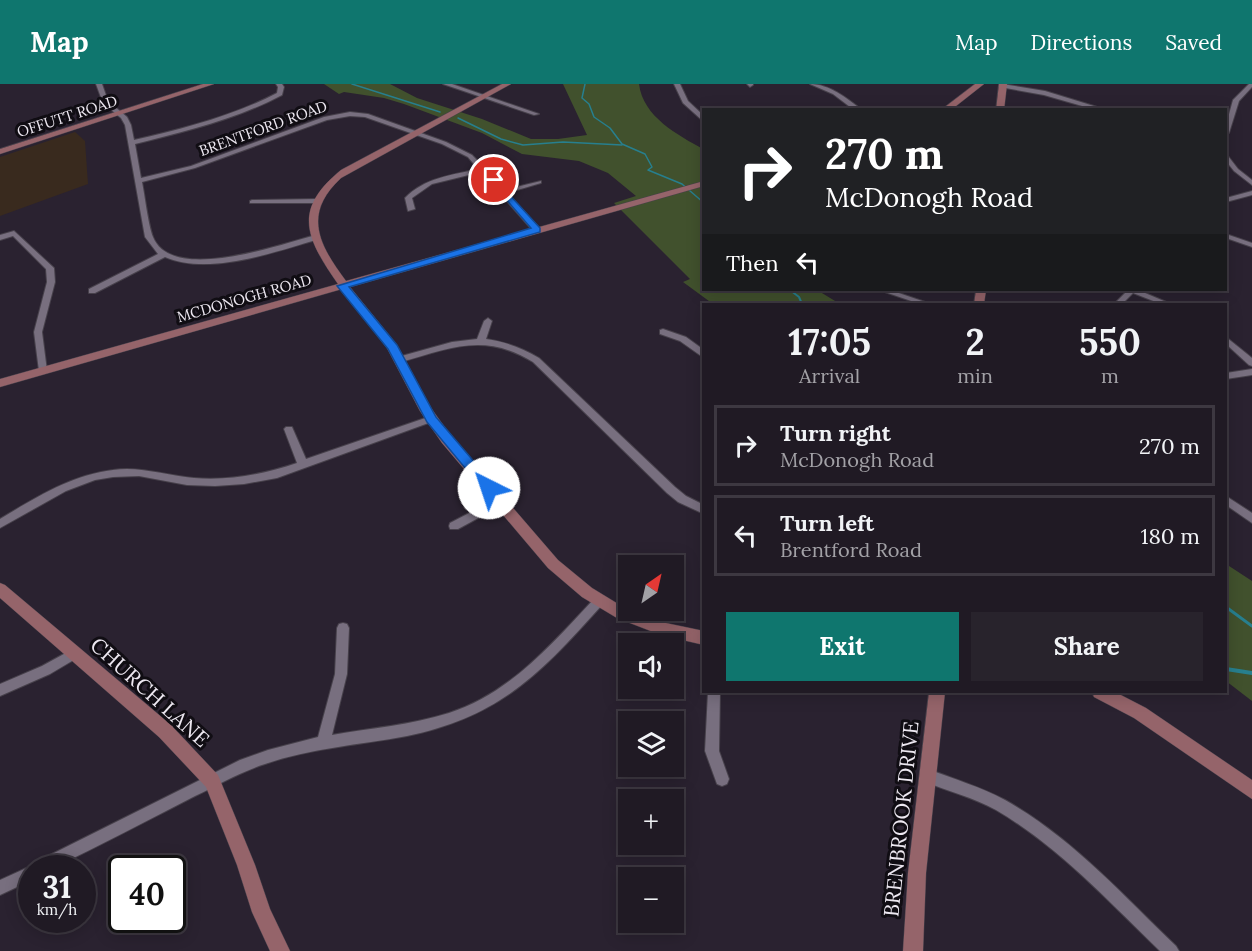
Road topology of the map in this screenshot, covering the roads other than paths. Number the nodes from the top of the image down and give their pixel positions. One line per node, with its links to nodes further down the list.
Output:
1 (99, 84): 16 (street)
2 (210, 84): 16 (street, OFFUTT ROAD)
3 (279, 84): 21 (street)
4 (446, 84): 11 (street)
5 (507, 84): 11 (street)
6 (677, 84): 18 (street)
7 (813, 84): 12 (street)
8 (1252, 84): 19 (street)
9 (1003, 85): 10 (street); 14 (street); 15 (street)
10 (979, 86): 13 (street)
11 (484, 97): 17 (street); 20 (street)
12 (856, 108)
13 (948, 108)
14 (1000, 108)
15 (1097, 108)
16 (119, 113): 21 (street); 22 (street, OFFUTT ROAD)
17 (536, 114)
18 (702, 118)
19 (1227, 130)
20 (416, 132): 24 (street, BRENTFORD ROAD); 25 (street, BRENTFORD ROAD); 32 (street)
21 (131, 143): 25 (street)
22 (0, 152)
23 (1227, 158): 27 (street)
24 (485, 169): 29 (street, BRENTFORD ROAD); 34 (street)
25 (139, 181): 40 (street)
26 (539, 182): 29 (street)
27 (1252, 183)
28 (702, 184): 35 (street, MCDONOGH ROAD)
29 (504, 192): 35 (street, BRENTFORD ROAD)
30 (1252, 193): 31 (street)
31 (1227, 200)
32 (316, 201): 33 (street); 37 (street)
33 (252, 202)
34 (411, 209)
35 (537, 230): 41 (street, MCDONOGH ROAD)
36 (1227, 236): 39 (street)
37 (316, 237): 40 (street); 41 (street)
38 (0, 238): 56 (street)
39 (1252, 245)
40 (164, 254): 42 (street)
41 (343, 286): 54 (street); 56 (street, MCDONOGH ROAD)
42 (92, 291)
43 (886, 291): 46 (street)
44 (1131, 291): 47 (street)
45 (1134, 291): 48 (street)
46 (924, 303)
47 (1119, 303)
48 (1164, 303)
49 (488, 321): 51 (street)
50 (663, 332): 53 (street)
51 (481, 341): 54 (street); 65 (street)
52 (1227, 341): 55 (street)
53 (702, 353)
54 (400, 359): 60 (street)
55 (1252, 363)
56 (43, 370): 59 (street, MCDONOGH ROAD)
57 (1252, 372): 58 (street)
58 (1227, 376)
59 (0, 383)
60 (431, 419): 62 (street); 63 (street)
61 (288, 429): 62 (street)
62 (303, 464): 67 (street)
63 (500, 501): 68 (street); 70 (street)
64 (1227, 501): 66 (street)
65 (702, 509)
66 (1252, 519)
67 (0, 524)
68 (454, 526)
69 (0, 589): 73 (street, CHURCH LANE)
70 (598, 602): 72 (street); 78 (street)
71 (343, 628): 78 (street)
72 (702, 638)
73 (73, 654): 74 (street); 81 (street, CHURCH LANE)
74 (0, 690)
75 (714, 693): 80 (street)
76 (937, 693): 79 (street, BRENBROOK DRIVE)
77 (1102, 693): 82 (street)
78 (323, 744): 81 (street)
79 (927, 776): 87 (street, BRENBROOK DRIVE); 88 (street)
80 (722, 779)
81 (212, 781): 83 (street); 86 (street, CHURCH LANE)
82 (1252, 790)
83 (65, 855)
84 (18, 879): 85 (street)
85 (0, 888)
86 (280, 951)
87 (913, 951)
88 (1171, 951)

